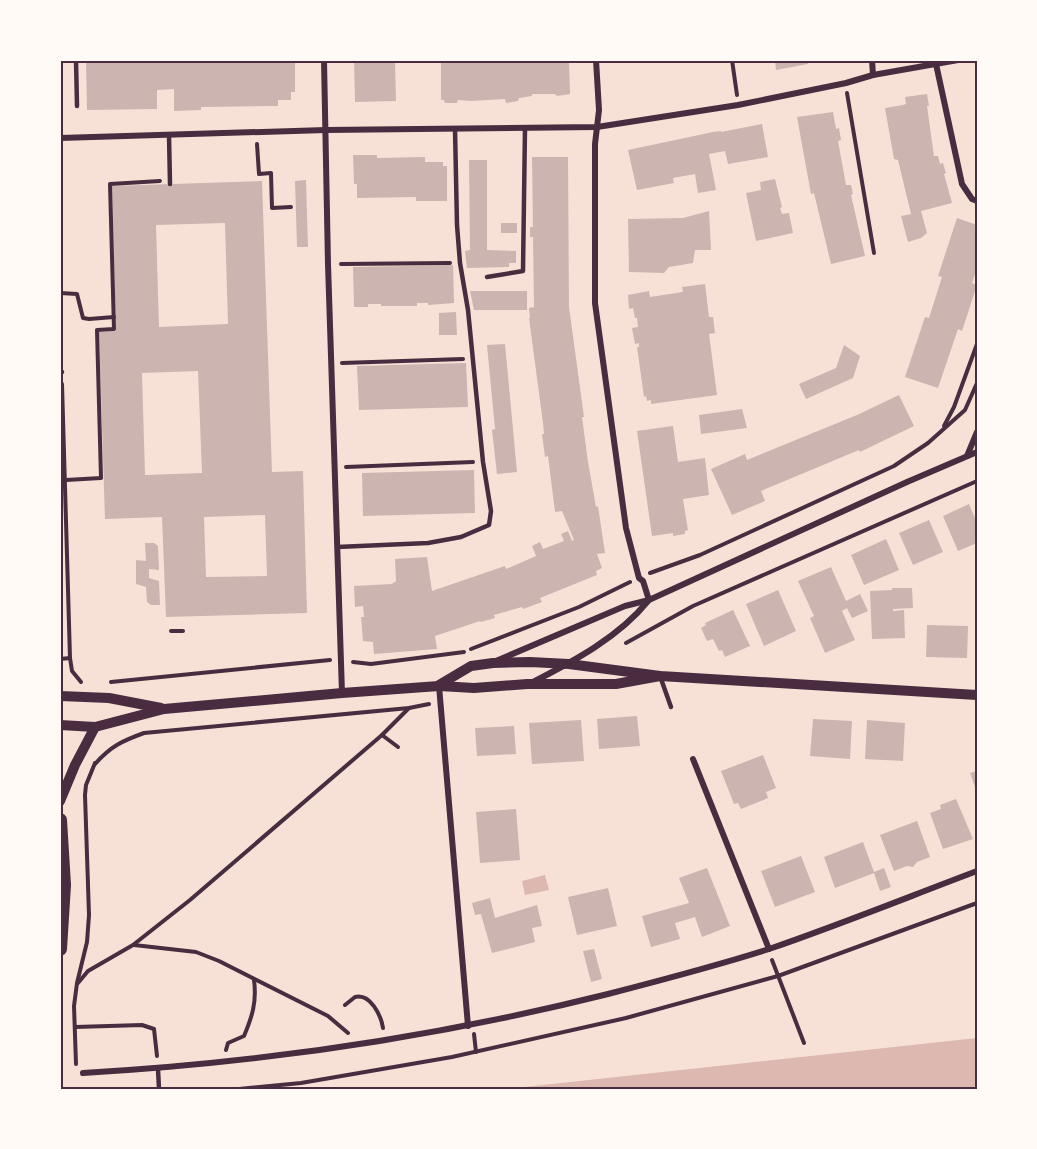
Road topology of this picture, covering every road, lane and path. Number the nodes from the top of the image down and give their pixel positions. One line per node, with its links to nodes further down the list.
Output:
1 (76, 60): 11 (lane)
2 (324, 60): 15 (street)
3 (596, 60): 13 (street)
4 (731, 60): 10 (path)
5 (872, 60): 8 (street)
6 (958, 60): 7 (street)
7 (936, 64): 8 (street); 20 (street)
8 (873, 75): 9 (street)
9 (846, 83): 10 (street); 22 (path)
10 (738, 105): 13 (street)
11 (77, 106)
12 (525, 128): 13 (street); 14 (street); 25 (lane)
13 (597, 128): 45 (street)
14 (455, 129): 15 (street); 23 (lane)
15 (326, 130): 16 (street); 24 (street)
16 (257, 132): 17 (street); 21 (path)
17 (168, 135): 18 (street); 19 (lane)
18 (60, 138)
19 (170, 182): 27 (path)
20 (977, 201)
21 (291, 207)
22 (874, 254)
23 (460, 263): 24 (path); 30 (lane)
24 (328, 264): 31 (street)
25 (487, 277)
26 (60, 293): 27 (path)
27 (114, 317): 40 (path)
28 (60, 327): 32 (path)
29 (977, 344): 34 (path)
30 (473, 358): 31 (path); 38 (lane)
31 (331, 363): 39 (street)
32 (61, 372): 40 (path)
33 (977, 383): 34 (path)
34 (942, 429): 43 (path)
35 (977, 432): 37 (street)
36 (977, 452): 37 (street)
37 (968, 456): 45 (street)
38 (483, 462): 39 (path); 42 (lane)
39 (335, 468): 42 (street)
40 (66, 480): 49 (path)
41 (977, 482): 48 (path)
42 (337, 547): 51 (street)
43 (649, 573)
44 (629, 582): 51 (path)
45 (649, 600): 52 (street); 53 (street)
46 (171, 631): 47 (path)
47 (183, 631)
48 (621, 647)
49 (70, 658): 50 (path); 57 (path)
50 (60, 659)
51 (341, 661): 55 (path); 59 (street)
52 (493, 663): 53 (street); 58 (street)
53 (569, 664): 54 (street); 56 (street)
54 (660, 676): 56 (street); 60 (street); 62 (lane)
55 (107, 682)
56 (527, 684): 58 (street)
57 (84, 685)
58 (439, 686): 59 (street); 84 (street)
59 (342, 693): 63 (street)
60 (977, 695)
61 (60, 696): 63 (street)
62 (671, 707)
63 (164, 709): 65 (street)
64 (60, 725): 65 (street)
65 (95, 727): 71 (street)
66 (382, 735): 67 (path); 70 (path); 75 (path)
67 (398, 747)
68 (95, 756): 70 (path)
69 (693, 759): 76 (street)
70 (95, 764): 81 (path)
71 (60, 801)
72 (60, 820): 77 (main road)
73 (977, 872): 76 (street)
74 (977, 903): 79 (path)
75 (133, 945): 80 (path); 81 (path)
76 (769, 949): 84 (street)
77 (60, 950)
78 (773, 964): 79 (path)
79 (778, 976): 87 (path); 93 (path)
80 (254, 980): 88 (path); 89 (path)
81 (77, 983): 85 (path)
82 (345, 1005): 83 (path)
83 (382, 1021)
84 (468, 1026): 88 (street)
85 (75, 1027): 86 (path); 90 (path)
86 (75, 1035)
87 (804, 1043)
88 (360, 1045): 89 (street)
89 (222, 1063): 90 (street)
90 (158, 1069): 91 (street); 92 (lane)
91 (83, 1073)
92 (159, 1089)
93 (239, 1089)

